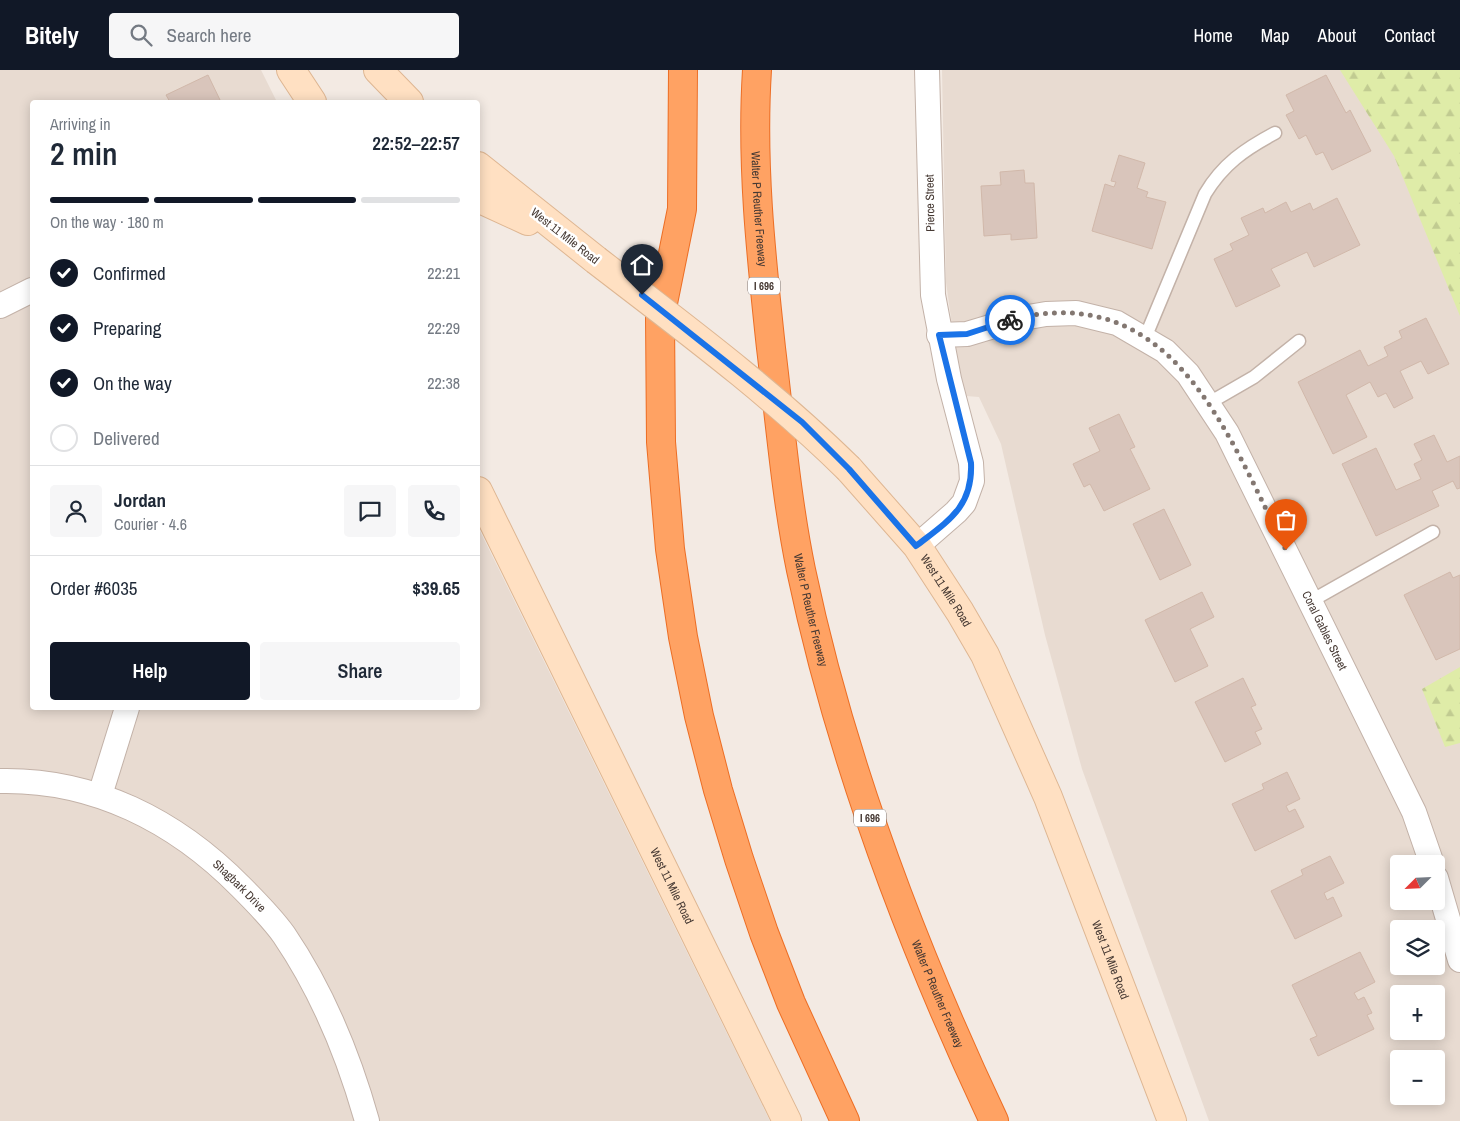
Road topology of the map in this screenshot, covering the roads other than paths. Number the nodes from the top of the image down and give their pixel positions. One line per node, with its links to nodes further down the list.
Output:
1 (279, 70): 7 (main road)
2 (291, 70): 8 (main road)
3 (378, 70): 9 (main road)
4 (683, 70): 32 (highway)
5 (757, 70): 33 (highway, Walter P Reuther Freeway / I 696)
6 (926, 70): 16 (street, Pierce Street)
7 (293, 100)
8 (311, 100)
9 (405, 100)
10 (1275, 133): 17 (lane)
11 (480, 168): 13 (main road, West 11 Mile Road)
12 (480, 199): 13 (main road)
13 (588, 254): 22 (main road, West 11 Mile Road, bridge)
14 (30, 291): 15 (street)
15 (0, 306)
16 (939, 335): 17 (street, Coral Gables Street); 22 (street)
17 (1145, 338): 19 (street, Coral Gables Street)
18 (1299, 341): 19 (lane)
19 (1209, 404): 23 (street, Coral Gables Street)
20 (480, 495): 30 (main road, West 11 Mile Road)
21 (1434, 532): 23 (lane)
22 (916, 546): 34 (main road, West 11 Mile Road)
23 (1311, 600): 27 (street, Coral Gables Street)
24 (126, 710): 26 (street)
25 (0, 781): 26 (street, Shagbark Drive)
26 (100, 795): 31 (street, Shagbark Drive)
27 (1429, 855)
28 (1445, 909): 29 (street)
29 (1460, 960)
30 (783, 1120)
31 (367, 1121)
32 (845, 1121)
33 (994, 1121)
34 (1172, 1121)

